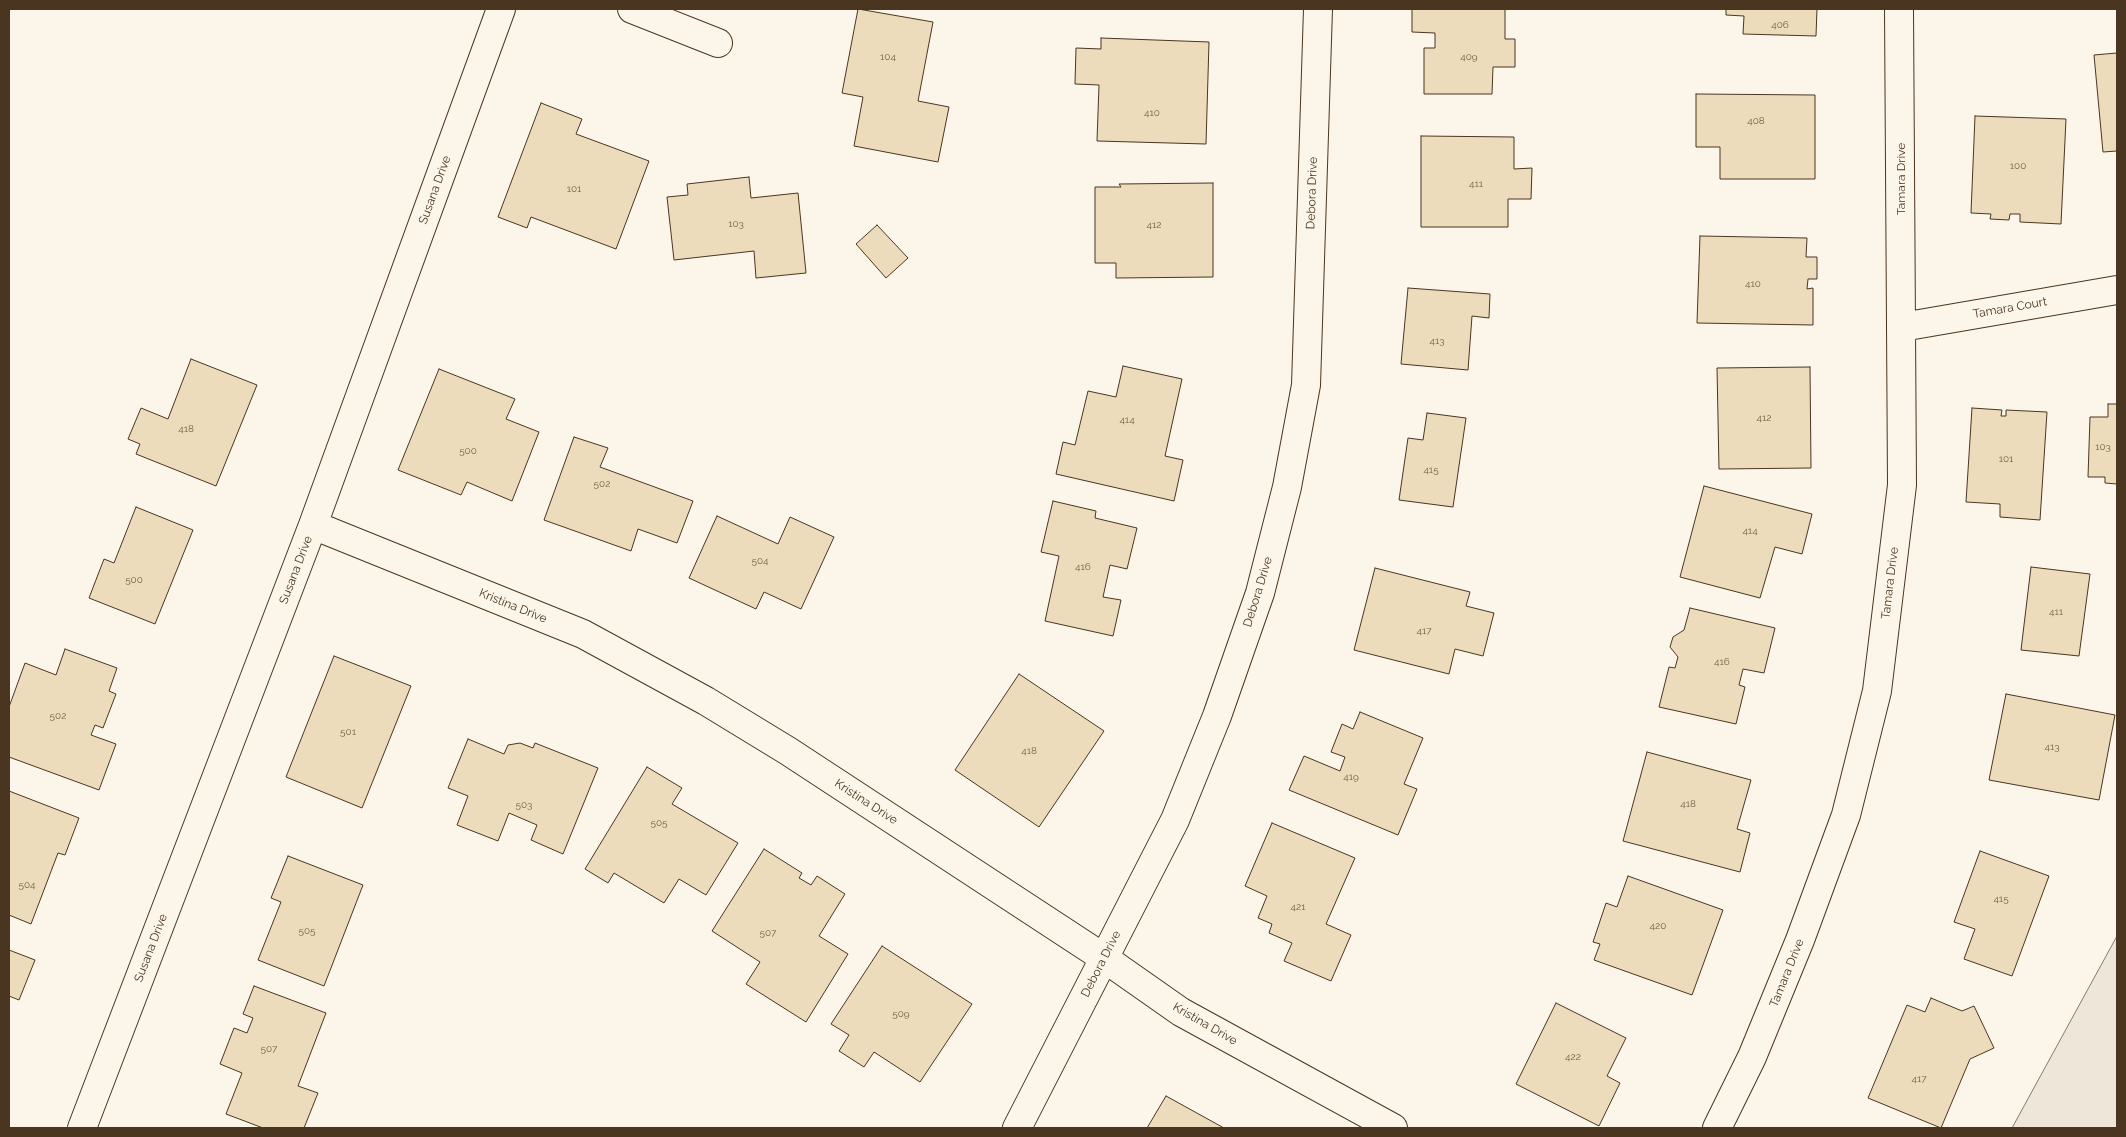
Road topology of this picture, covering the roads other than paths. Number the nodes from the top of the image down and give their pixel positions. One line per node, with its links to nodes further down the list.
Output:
1 (502, 9): 8 (street, Susana Drive)
2 (632, 9): 5 (street)
3 (1318, 9): 9 (street, Debora Drive)
4 (1899, 9): 7 (street, Tamara Drive)
5 (718, 43)
6 (2117, 290): 7 (street, Tamara Court)
7 (1902, 327): 13 (street, Tamara Drive)
8 (313, 525): 9 (street, Kristina Drive); 10 (street, Susana Drive)
9 (1104, 958): 11 (street, Debora Drive); 12 (street, Kristina Drive)
10 (82, 1128)
11 (1017, 1128)
12 (1393, 1128)
13 (1717, 1128)

